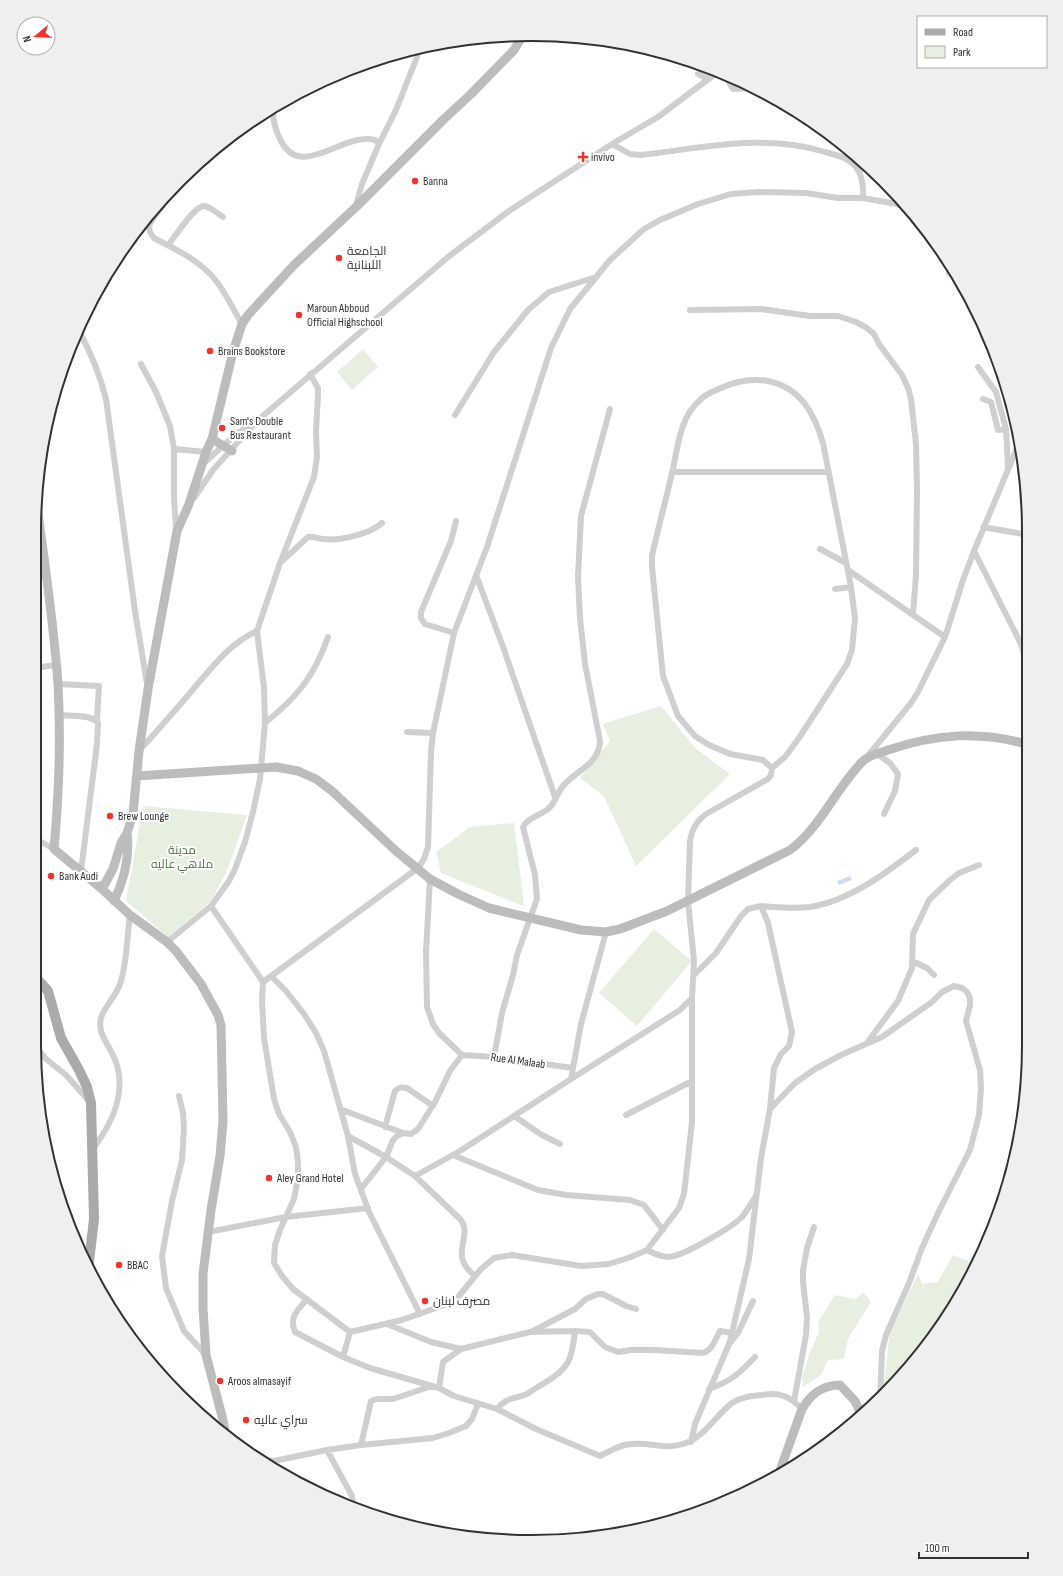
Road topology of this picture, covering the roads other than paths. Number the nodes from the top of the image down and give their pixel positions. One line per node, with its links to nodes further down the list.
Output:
1 (519, 41): 13 (main road)
2 (416, 55): 9 (street)
3 (698, 74): 5 (street)
4 (713, 76): 5 (street)
5 (709, 79): 10 (street)
6 (730, 83): 7 (street)
7 (741, 89)
8 (274, 115): 9 (street)
9 (379, 144): 13 (street)
10 (612, 144): 11 (street); 23 (street)
11 (863, 198): 12 (street); 17 (street)
12 (895, 202)
13 (356, 207): 19 (main road)
14 (223, 217): 16 (street)
15 (150, 224): 16 (street)
16 (168, 245): 19 (street)
17 (596, 276): 26 (street); 51 (street)
18 (690, 310): 54 (street)
19 (242, 324): 29 (main road)
20 (82, 336): 64 (street)
21 (140, 364): 31 (street)
22 (978, 367): 28 (street)
23 (310, 374): 27 (street); 48 (street)
24 (983, 399): 28 (street)
25 (610, 409): 77 (street)
26 (455, 415)
27 (257, 420): 30 (street); 32 (street)
28 (1006, 429): 36 (street)
29 (212, 440): 30 (main road); 33 (main road)
30 (223, 445): 32 (main road); 35 (street)
31 (174, 449): 33 (street); 43 (street)
32 (232, 451): 39 (street)
33 (206, 452): 35 (main road)
34 (1016, 452): 36 (street)
35 (202, 466): 39 (main road)
36 (1008, 471): 42 (street)
37 (672, 472): 38 (street); 38 (street); 75 (street)
38 (828, 472): 49 (street)
39 (189, 504): 43 (main road)
40 (456, 521): 56 (street)
41 (382, 523): 48 (street)
42 (984, 527): 44 (street); 47 (street)
43 (177, 531): 64 (main road)
44 (1022, 534)
45 (41, 542): 61 (main road)
46 (820, 549): 49 (street)
47 (974, 551): 58 (street); 59 (street)
48 (280, 563): 55 (street)
49 (846, 563): 50 (street)
50 (848, 570): 52 (street); 54 (street)
51 (476, 575): 56 (street); 77 (street)
52 (852, 587): 53 (street); 75 (street)
53 (835, 589)
54 (913, 614): 58 (street)
55 (257, 631): 67 (street); 71 (street)
56 (454, 634): 69 (street)
57 (328, 637): 67 (street)
58 (945, 637): 73 (street)
59 (1020, 642): 60 (street)
60 (1022, 648)
61 (56, 665): 62 (street); 63 (main road)
62 (41, 667)
63 (58, 684): 65 (main road); 66 (street)
64 (148, 689): 71 (main road)
65 (59, 715): 66 (street); 81 (main road)
66 (96, 720): 86 (street)
67 (265, 724): 74 (street)
68 (407, 732): 69 (street)
69 (433, 733): 84 (street)
70 (1022, 743): 72 (main road)
71 (139, 751): 76 (main road)
72 (877, 754): 73 (main road); 78 (street)
73 (865, 759): 91 (main road)
74 (261, 768): 76 (main road); 84 (main road); 92 (street)
75 (772, 768): 91 (street)
76 (137, 776): 79 (main road)
77 (556, 797): 95 (street)
78 (884, 814)
79 (127, 834): 85 (main road); 87 (main road)
80 (41, 842): 81 (street)
81 (54, 849): 86 (main road)
82 (916, 850): 93 (street)
83 (979, 864): 98 (street)
84 (418, 868): 88 (main road); 101 (street)
85 (113, 869): 87 (main road); 89 (main road)
86 (81, 871): 89 (main road)
87 (124, 875): 90 (main road)
88 (430, 879): 95 (main road); 107 (street)
89 (102, 889): 90 (main road)
90 (114, 901): 94 (main road)
91 (688, 901): 96 (main road); 99 (street)
92 (211, 906): 97 (street); 102 (street)
93 (761, 906): 99 (street); 116 (street)
94 (130, 915): 97 (main road); 123 (street)
95 (529, 917): 96 (main road); 108 (street)
96 (606, 932): 109 (street)
97 (167, 942): 133 (main road)
98 (912, 961): 100 (street); 105 (street)
99 (694, 975): 104 (street)
100 (934, 975)
101 (272, 976): 102 (street); 115 (street)
102 (263, 982): 130 (street)
103 (41, 983): 113 (main road)
104 (692, 998): 110 (street); 111 (street)
105 (866, 1044): 116 (street); 152 (street)
106 (41, 1053): 113 (street)
107 (462, 1055): 108 (street, Rue Al Malaab); 114 (street)
108 (494, 1057): 109 (street, Rue Al Malaab)
109 (573, 1068): 110 (street)
110 (571, 1079): 118 (street)
111 (692, 1081): 117 (street); 132 (street)
112 (179, 1096): 148 (street)
113 (91, 1103): 123 (main road)
114 (433, 1106): 119 (street); 120 (street)
115 (340, 1109): 119 (street); 121 (street)
116 (770, 1109): 128 (street)
117 (626, 1115)
118 (514, 1116): 122 (street); 124 (street)
119 (385, 1127): 120 (street)
120 (403, 1133): 125 (street)
121 (348, 1136): 125 (street); 127 (street)
122 (560, 1144)
123 (92, 1151): 135 (main road)
124 (453, 1155): 126 (street); 132 (street)
125 (386, 1157): 126 (street); 127 (street)
126 (415, 1176): 136 (street)
127 (360, 1189): 129 (street)
128 (757, 1195): 134 (street); 145 (street)
129 (368, 1208): 130 (street); 140 (street)
130 (286, 1217): 133 (street); 137 (street)
131 (814, 1227): 154 (street)
132 (663, 1230): 134 (street)
133 (208, 1232): 148 (main road)
134 (647, 1250): 136 (street)
135 (90, 1256)
136 (475, 1276): 140 (street)
137 (307, 1299): 143 (street); 149 (street)
138 (753, 1301): 146 (street)
139 (636, 1309): 144 (street)
140 (420, 1314): 141 (street)
141 (387, 1324): 143 (street); 147 (street)
142 (575, 1331): 144 (street); 145 (street); 156 (street)
143 (350, 1332): 149 (street)
144 (530, 1332): 147 (street)
145 (732, 1333): 146 (street)
146 (729, 1344): 153 (street)
147 (461, 1349): 151 (street)
148 (206, 1355): 159 (main road)
149 (343, 1357): 151 (street)
150 (755, 1357): 153 (street)
151 (435, 1387): 155 (street); 161 (street)
152 (880, 1388)
153 (709, 1389): 160 (street)
154 (794, 1401): 157 (street); 160 (street)
155 (478, 1404): 156 (street); 161 (street)
156 (497, 1409): 160 (street)
157 (802, 1409): 158 (main road); 164 (main road)
158 (859, 1409)
159 (224, 1427)
160 (691, 1442)
161 (361, 1445): 162 (street)
162 (327, 1450): 163 (street); 165 (street)
163 (273, 1461)
164 (782, 1466)
165 (353, 1501)

